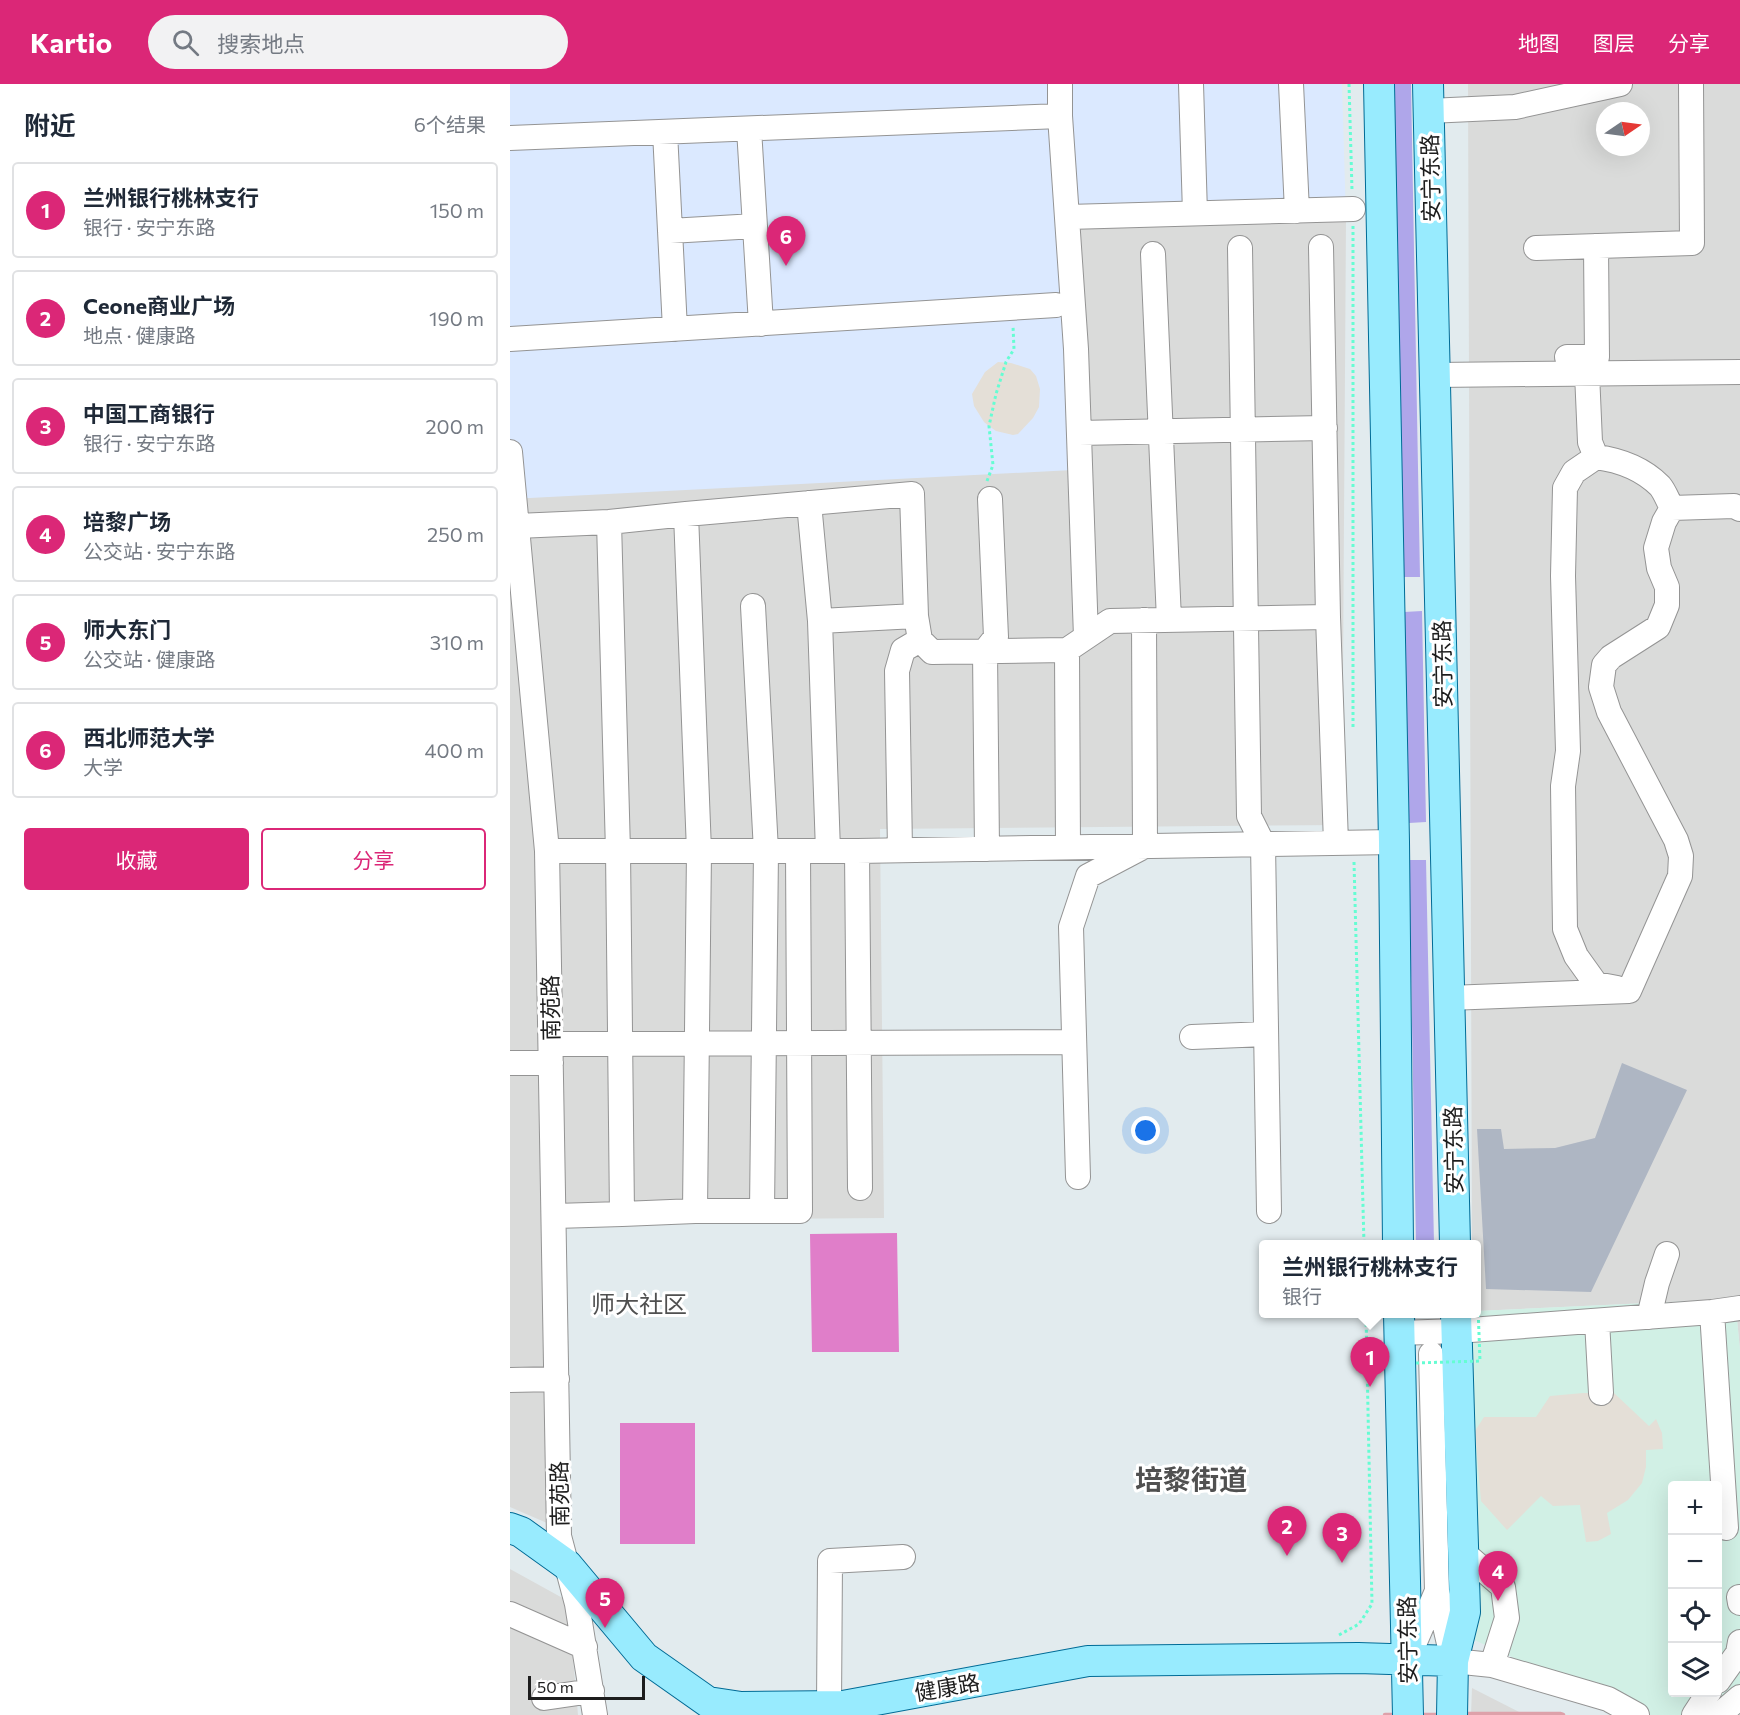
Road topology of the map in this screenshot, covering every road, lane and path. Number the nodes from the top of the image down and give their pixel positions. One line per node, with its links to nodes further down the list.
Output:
1 (1060, 84): 9 (street)
2 (1191, 84): 15 (street)
3 (1291, 84): 14 (street)
4 (1349, 84): 13 (path)
5 (1379, 84): 57 (main road)
6 (1620, 84): 8 (street)
7 (1691, 84): 19 (street)
8 (1428, 98): 32 (main road, 安宁东路)
9 (1060, 116): 10 (street); 16 (street)
10 (749, 129): 11 (street); 17 (street)
11 (665, 132): 12 (street); 18 (street)
12 (510, 138)
13 (1353, 209): 14 (street); 56 (path)
14 (1297, 211): 15 (street)
15 (1195, 213): 16 (street)
16 (1068, 217): 36 (street)
17 (755, 226): 18 (street); 26 (street)
18 (670, 231): 27 (street)
19 (1596, 246): 22 (street); 29 (street)
20 (1321, 247): 33 (street)
21 (1240, 248): 34 (street)
22 (1536, 248)
23 (1153, 254): 35 (street)
24 (1056, 305): 25 (street)
25 (1013, 308): 26 (street); 39 (path)
26 (760, 324): 27 (street)
27 (675, 329): 28 (street)
28 (510, 339)
29 (1539, 357)
30 (1740, 372): 31 (street)
31 (1587, 374): 32 (street); 38 (street)
32 (1435, 375): 72 (main road, 安宁东路)
33 (1325, 428): 34 (street); 48 (street)
34 (1243, 429): 35 (street); 49 (street)
35 (1161, 431): 36 (street); 51 (street)
36 (1079, 433): 54 (street)
37 (510, 453): 45 (street, 南苑路)
38 (1596, 457): 41 (street); 71 (street)
39 (990, 499): 55 (street)
40 (809, 503): 43 (street); 47 (street); 52 (street)
41 (1672, 508): 42 (street); 71 (street)
42 (1740, 509)
43 (686, 514): 44 (street); 67 (street)
44 (609, 522): 45 (street); 66 (street)
45 (517, 526): 65 (street, 南苑路)
46 (753, 606): 68 (street)
47 (916, 616): 52 (street); 53 (street)
48 (1328, 617): 49 (street); 58 (street)
49 (1247, 619): 51 (street); 59 (street)
50 (1144, 620): 51 (street); 54 (street); 60 (street)
51 (1169, 620)
52 (820, 621): 70 (street)
53 (920, 640): 55 (street); 64 (street)
54 (1076, 644): 55 (street); 61 (street)
55 (985, 651): 62 (street)
56 (1353, 735)
57 (1394, 842): 58 (street); 91 (main road)
58 (1345, 843): 59 (street); 90 (path)
59 (1263, 844): 60 (street); 73 (street)
60 (1145, 846): 61 (street); 76 (street)
61 (1068, 847): 62 (street)
62 (987, 849): 64 (street)
63 (857, 850): 64 (street); 70 (street); 75 (street)
64 (900, 850)
65 (547, 851): 66 (street); 81 (street, 南苑路)
66 (618, 851): 67 (street); 80 (street)
67 (699, 851): 68 (street); 77 (street)
68 (766, 851): 69 (street); 78 (street)
69 (798, 851): 70 (street); 79 (street)
70 (828, 851)
71 (1629, 991): 72 (street)
72 (1449, 998): 92 (main road, 安宁东路)
73 (1266, 1034): 74 (street); 87 (street)
74 (1192, 1037)
75 (859, 1042): 76 (street); 79 (street); 84 (street)
76 (1074, 1042): 83 (street)
77 (698, 1043): 78 (street); 80 (street); 85 (street)
78 (763, 1043): 79 (street); 86 (street)
79 (800, 1043): 86 (street)
80 (621, 1044): 81 (street); 88 (street)
81 (551, 1054): 82 (street); 89 (street, 南苑路)
82 (510, 1063)
83 (1078, 1177)
84 (861, 1188)
85 (695, 1211): 86 (street); 88 (street)
86 (762, 1211)
87 (1269, 1211)
88 (622, 1214): 89 (street)
89 (555, 1216): 107 (street, 南苑路)
90 (1364, 1240)
91 (1398, 1240)
92 (1455, 1240)
93 (1667, 1254): 97 (street)
94 (1740, 1308): 95 (street)
95 (1712, 1312): 97 (street); 110 (street)
96 (1481, 1316): 103 (street)
97 (1649, 1317): 103 (street)
98 (1366, 1318): 106 (path)
99 (1455, 1318): 104 (street)
100 (1464, 1318): 105 (street)
101 (1467, 1318): 113 (main road, 安宁东路)
102 (1468, 1318): 105 (path, bridge)
103 (1597, 1321): 109 (street)
104 (1393, 1334): 105 (street); 106 (path); 123 (main road, 安宁东路)
105 (1424, 1358): 116 (street)
106 (1367, 1367): 120 (path)
107 (557, 1379): 108 (street); 115 (street, 南苑路)
108 (510, 1380)
109 (1601, 1393)
110 (1729, 1404): 112 (street)
111 (510, 1528): 115 (main road, 健康路)
112 (1726, 1528)
113 (1463, 1552): 124 (main road, 安宁东路); 125 (street)
114 (903, 1557): 131 (street)
115 (567, 1565): 122 (street, 南苑路); 131 (main road, 健康路)
116 (1437, 1591): 123 (street); 124 (street)
117 (1739, 1597): 118 (street)
118 (1740, 1603)
119 (510, 1614): 122 (street)
120 (1335, 1637)
121 (1740, 1642): 126 (street)
122 (585, 1647): 127 (street, 南苑路)
123 (1407, 1660): 124 (main road, 健康路); 131 (main road, 健康路); 132 (main road, 安宁东路)
124 (1453, 1661): 125 (street); 133 (main road, 安宁东路)
125 (1492, 1665): 135 (street)
126 (1722, 1675)
127 (592, 1691): 130 (street); 134 (street, 南苑路)
128 (1706, 1697): 136 (street)
129 (1740, 1697): 137 (street)
130 (544, 1698)
131 (829, 1706)
132 (1408, 1707)
133 (1452, 1707)
134 (596, 1715)
135 (1636, 1715)
136 (1694, 1715)
137 (1719, 1715)

